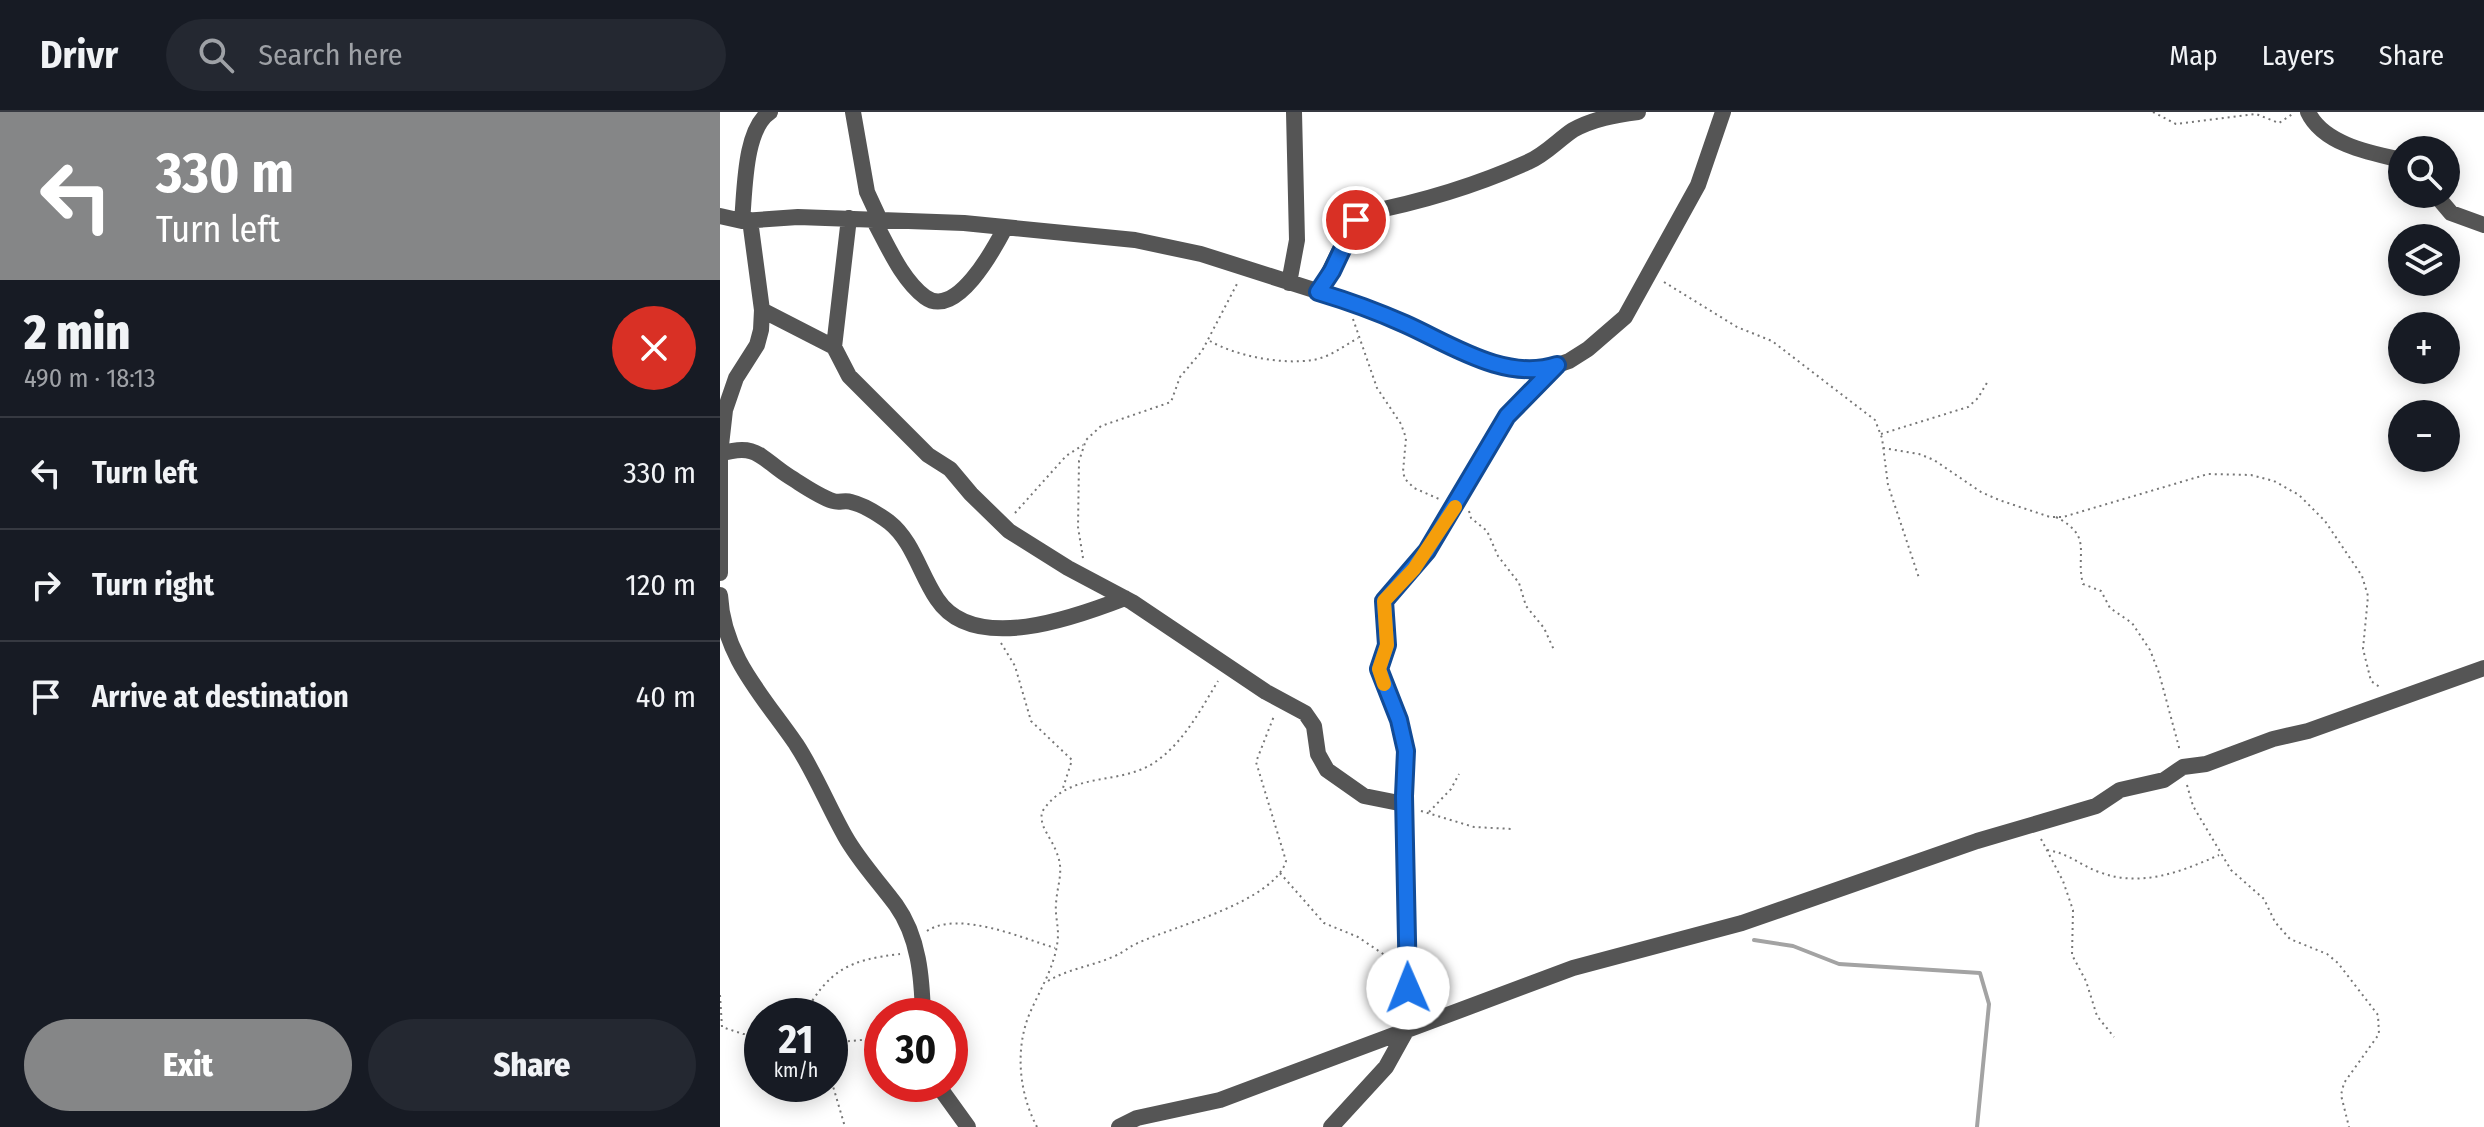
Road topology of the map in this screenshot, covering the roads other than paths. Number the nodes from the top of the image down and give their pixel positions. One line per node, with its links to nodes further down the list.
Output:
1 (853, 112): 12 (street)
2 (1294, 112): 16 (street)
3 (1638, 112): 7 (street)
4 (1723, 112): 20 (street)
5 (2308, 112): 8 (street)
6 (768, 113): 13 (street)
7 (1592, 116): 17 (street)
8 (2388, 156)
9 (2447, 208): 14 (street)
10 (720, 216): 13 (street)
11 (849, 218): 12 (street); 13 (street); 19 (street)
12 (877, 219): 15 (street); 15 (street)
13 (746, 220): 18 (street)
14 (2484, 225)
15 (1005, 228): 16 (street)
16 (1289, 283): 17 (street)
17 (1318, 292): 20 (street)
18 (762, 310): 19 (street); 21 (street)
19 (834, 347): 24 (street)
20 (1557, 365): 26 (street)
21 (720, 454): 22 (street); 24 (street)
22 (720, 573)
23 (720, 595): 27 (street)
24 (1125, 598): 26 (street)
25 (2484, 668): 28 (street)
26 (1404, 805): 28 (street)
27 (921, 998)
28 (1409, 1030): 31 (street); 32 (street)
29 (950, 1102): 30 (street)
30 (968, 1127)
31 (1119, 1127)
32 (1331, 1127)

